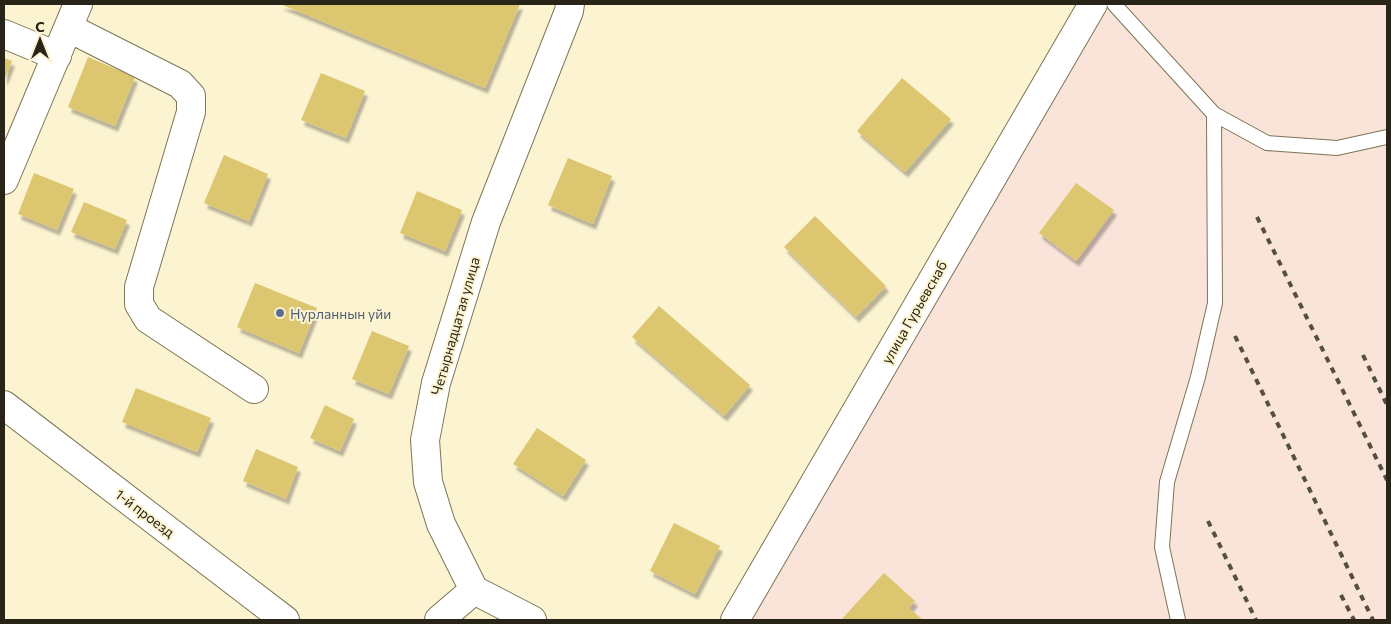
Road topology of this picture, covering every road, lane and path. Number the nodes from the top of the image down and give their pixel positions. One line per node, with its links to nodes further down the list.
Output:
1 (570, 4): 12 (street, Четырнадцатая улица)
2 (1093, 4): 16 (street, улица Гурьевснаб)
3 (1114, 4): 7 (lane)
4 (73, 16): 6 (street); 10 (street)
5 (4, 34): 6 (street)
6 (57, 56): 9 (street)
7 (1214, 114): 8 (lane); 17 (lane)
8 (1387, 137)
9 (4, 180)
10 (254, 389)
11 (4, 405): 13 (street, 1-й проезд)
12 (474, 590): 14 (street); 15 (street)
13 (285, 620)
14 (439, 620)
15 (532, 620)
16 (735, 620)
17 (1178, 620)

